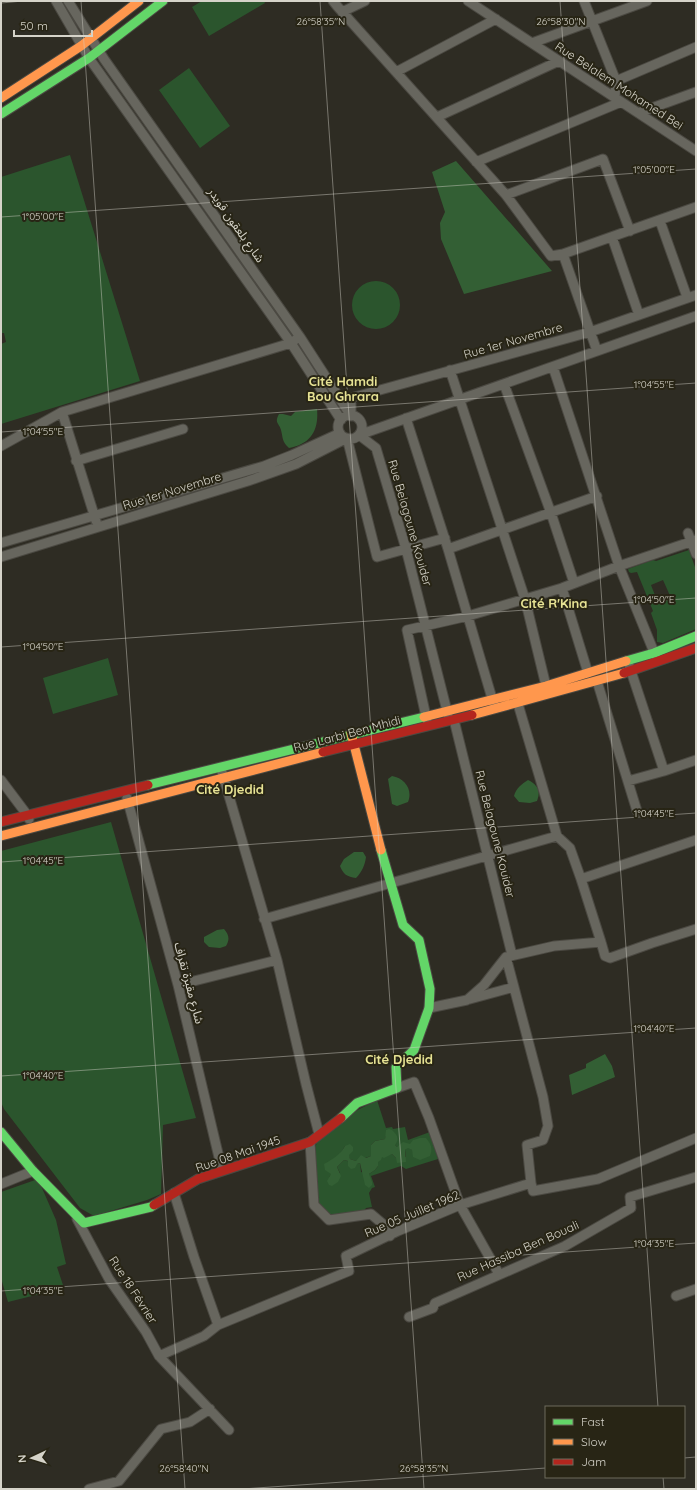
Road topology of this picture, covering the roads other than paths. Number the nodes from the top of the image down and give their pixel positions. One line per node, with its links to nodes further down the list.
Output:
1 (56, 1): 15 (street, شارع بلعقون قويدر)
2 (68, 1): 13 (street, شارع بلعقون قويدر)
3 (139, 1): 13 (street)
4 (163, 1): 17 (street)
5 (334, 1): 10 (street)
6 (365, 1): 10 (street)
7 (584, 1): 12 (street)
8 (648, 1): 12 (street)
9 (473, 2): 11 (street, Rue Belalem Mohamed Bei)
10 (342, 12): 20 (street)
11 (496, 20): 14 (street, Rue Belalem Mohamed Bei); 20 (street)
12 (593, 22): 14 (street); 21 (street)
13 (91, 37): 15 (street); 17 (street, شارع بلعقون قويدر)
14 (532, 43): 19 (street, Rue Belalem Mohamed Bei)
15 (81, 46): 18 (street, شارع بلعقون قويدر); 23 (street)
16 (696, 47): 21 (street)
17 (99, 50): 18 (street); 28 (street, شارع بلعقون قويدر)
18 (88, 58): 26 (street); 29 (street, شارع بلعقون قويدر)
19 (559, 61): 24 (street, Rue Belalem Mohamed Bei); 27 (street)
20 (396, 72): 27 (street)
21 (616, 81): 24 (street)
22 (696, 92): 25 (street)
23 (1, 98)
24 (618, 100): 25 (street, Rue Belalem Mohamed Bei); 31 (street)
25 (638, 113): 30 (street, Rue Belalem Mohamed Bei)
26 (1, 114)
27 (437, 117): 31 (street)
28 (150, 124): 29 (street); 33 (street, شارع بلعقون قويدر)
29 (141, 132): 35 (street, شارع بلعقون قويدر)
30 (696, 151)
31 (476, 162): 32 (street)
32 (506, 195): 37 (street); 39 (street)
33 (206, 204): 35 (street); 40 (street, شارع بلعقون قويدر)
34 (696, 207): 36 (street)
35 (197, 211): 41 (street, شارع بلعقون قويدر)
36 (660, 221): 37 (street); 42 (street)
37 (630, 231): 38 (street)
38 (612, 237): 39 (street); 43 (street)
39 (563, 254): 45 (street)
40 (253, 271): 41 (street); 46 (street, شارع بلعقون قويدر)
41 (244, 278): 47 (street, شارع بلعقون قويدر)
42 (692, 296): 43 (street, Rue 1er Novembre)
43 (639, 315): 45 (street, Rue 1er Novembre)
44 (696, 316): 48 (street)
45 (590, 332): 48 (street); 50 (street, Rue 1er Novembre)
46 (300, 337): 47 (street); 54 (street, شارع بلعقون قويدر)
47 (291, 343): 53 (street); 56 (street, شارع بلعقون قويدر)
48 (597, 352): 49 (street)
49 (553, 367): 51 (street); 63 (street)
50 (450, 370): 52 (street); 54 (street, Rue 1er Novembre)
51 (504, 384): 52 (street); 64 (street)
52 (459, 400): 55 (street); 67 (street)
53 (62, 412): 60 (street); 62 (street)
54 (351, 416): 56 (street); 58 (street)
55 (406, 418): 58 (street); 69 (street)
56 (341, 420): 59 (street)
57 (183, 429): 62 (street)
58 (359, 435): 59 (street); 73 (street, Rue Belagoune Kouider)
59 (344, 436): 61 (street, Rue 1er Novembre); 73 (street)
60 (1, 446)
61 (294, 460): 65 (street, Rue 1er Novembre); 66 (street, Rue 1er Novembre)
62 (76, 461): 65 (street)
63 (597, 496): 64 (street); 77 (street)
64 (551, 513): 67 (street); 78 (street)
65 (94, 515): 66 (street); 68 (street, Rue 1er Novembre)
66 (98, 526): 71 (street, Rue 1er Novembre)
67 (502, 529): 74 (street); 80 (street)
68 (46, 530): 71 (street); 72 (street, Rue 1er Novembre)
69 (445, 538): 73 (street); 74 (street)
70 (692, 538): 75 (street); 77 (street)
71 (50, 541): 76 (street, Rue 1er Novembre)
72 (1, 543)
73 (406, 549): 82 (street, Rue Belagoune Kouider)
74 (448, 549): 81 (street)
75 (696, 554)
76 (1, 557)
77 (620, 566): 78 (street); 85 (street)
78 (574, 584): 79 (street)
79 (562, 588): 80 (street); 89 (street)
80 (525, 599): 81 (street); 91 (street)
81 (468, 616): 82 (street); 93 (street)
82 (426, 625): 95 (street, Rue Belagoune Kouider); 97 (street)
83 (696, 636): 85 (street, Rue Larbi Ben Mhidi)
84 (696, 649): 87 (street, Rue Larbi Ben Mhidi)
85 (654, 653): 86 (street, Rue Larbi Ben Mhidi); 87 (street)
86 (628, 661): 88 (street); 89 (street, Rue Larbi Ben Mhidi)
87 (658, 662): 88 (street, Rue Larbi Ben Mhidi)
88 (631, 671): 90 (street, Rue Larbi Ben Mhidi); 106 (street)
89 (588, 673): 91 (street, Rue Larbi Ben Mhidi)
90 (597, 681): 92 (street, Rue Larbi Ben Mhidi); 109 (street)
91 (546, 686): 92 (street); 93 (street, Rue Larbi Ben Mhidi)
92 (548, 696): 94 (street, Rue Larbi Ben Mhidi)
93 (492, 700): 95 (street, Rue Larbi Ben Mhidi); 96 (street)
94 (518, 704): 96 (street, Rue Larbi Ben Mhidi); 117 (street)
95 (446, 710): 97 (street, Rue Larbi Ben Mhidi); 98 (street, Rue Belagoune Kouider)
96 (496, 710): 98 (street, Rue Larbi Ben Mhidi)
97 (426, 715): 99 (street); 100 (street, Rue Larbi Ben Mhidi)
98 (451, 720): 99 (street, Rue Larbi Ben Mhidi); 119 (street, Rue Belagoune Kouider)
99 (428, 726): 101 (street, Rue Larbi Ben Mhidi)
100 (351, 733): 101 (street); 102 (street, Rue Larbi Ben Mhidi)
101 (354, 744): 104 (street, Rue Larbi Ben Mhidi); 121 (street)
102 (280, 750): 104 (street); 105 (street, Rue Larbi Ben Mhidi)
103 (696, 760): 106 (street)
104 (283, 762): 107 (street, Rue Larbi Ben Mhidi)
105 (220, 766): 107 (street); 110 (street, Rue Larbi Ben Mhidi)
106 (664, 770): 109 (street)
107 (223, 778): 111 (street, Rue Larbi Ben Mhidi); 122 (street)
108 (1, 780): 113 (street)
109 (628, 781): 112 (street)
110 (125, 791): 111 (street, شارع مقبرة تقراف); 113 (street, Rue Larbi Ben Mhidi)
111 (128, 803): 115 (street, Rue Larbi Ben Mhidi); 127 (street, شارع مقبرة تقراف)
112 (637, 811)
113 (28, 816): 114 (street, Rue Larbi Ben Mhidi); 115 (street)
114 (1, 822)
115 (31, 828): 116 (street, Rue Larbi Ben Mhidi)
116 (1, 836)
117 (557, 836): 119 (street); 120 (street)
118 (696, 840): 120 (street)
119 (488, 855): 121 (street); 125 (street, Rue Belagoune Kouider)
120 (581, 879): 124 (street)
121 (390, 883): 122 (street); 130 (street)
122 (264, 919): 126 (street)
123 (696, 929): 124 (street)
124 (601, 942): 125 (street)
125 (509, 956): 128 (street, Rue Belagoune Kouider); 129 (street)
126 (277, 960): 127 (street); 133 (street)
127 (178, 985): 136 (street, شارع مقبرة تقراف)
128 (514, 987): 129 (street); 139 (street, Rue Belagoune Kouider)
129 (467, 1000): 130 (street)
130 (429, 1008): 131 (street)
131 (397, 1088): 133 (street, Rue 08 Mai 1945); 142 (street)
132 (1, 1132): 137 (street)
133 (319, 1134): 135 (street, Rue 08 Mai 1945)
134 (696, 1138): 139 (street)
135 (310, 1142): 136 (street, Rue 08 Mai 1945); 144 (street)
136 (222, 1170): 141 (street, Rue 08 Mai 1945)
137 (33, 1171): 140 (street); 143 (street)
138 (696, 1177): 145 (street, Rue Hassiba Ben Bouali)
139 (531, 1183): 142 (street, Rue 05 Juillet 1962)
140 (1, 1184)
141 (174, 1193): 143 (street, Rue 08 Mai 1945); 149 (street)
142 (460, 1205): 144 (street, Rue 05 Juillet 1962); 145 (street)
143 (76, 1216): 150 (street, Rue 18 Février)
144 (390, 1236): 149 (street, Rue 05 Juillet 1962)
145 (499, 1274): 148 (street, Rue Hassiba Ben Bouali)
146 (696, 1289): 147 (street)
147 (676, 1296)
148 (409, 1318)
149 (218, 1325): 150 (street, Rue 05 Juillet 1962)
150 (159, 1356): 151 (street, Rue 18 Février)
151 (210, 1409): 152 (street, Rue 18 Février); 153 (street)
152 (229, 1430)
153 (89, 1489)

